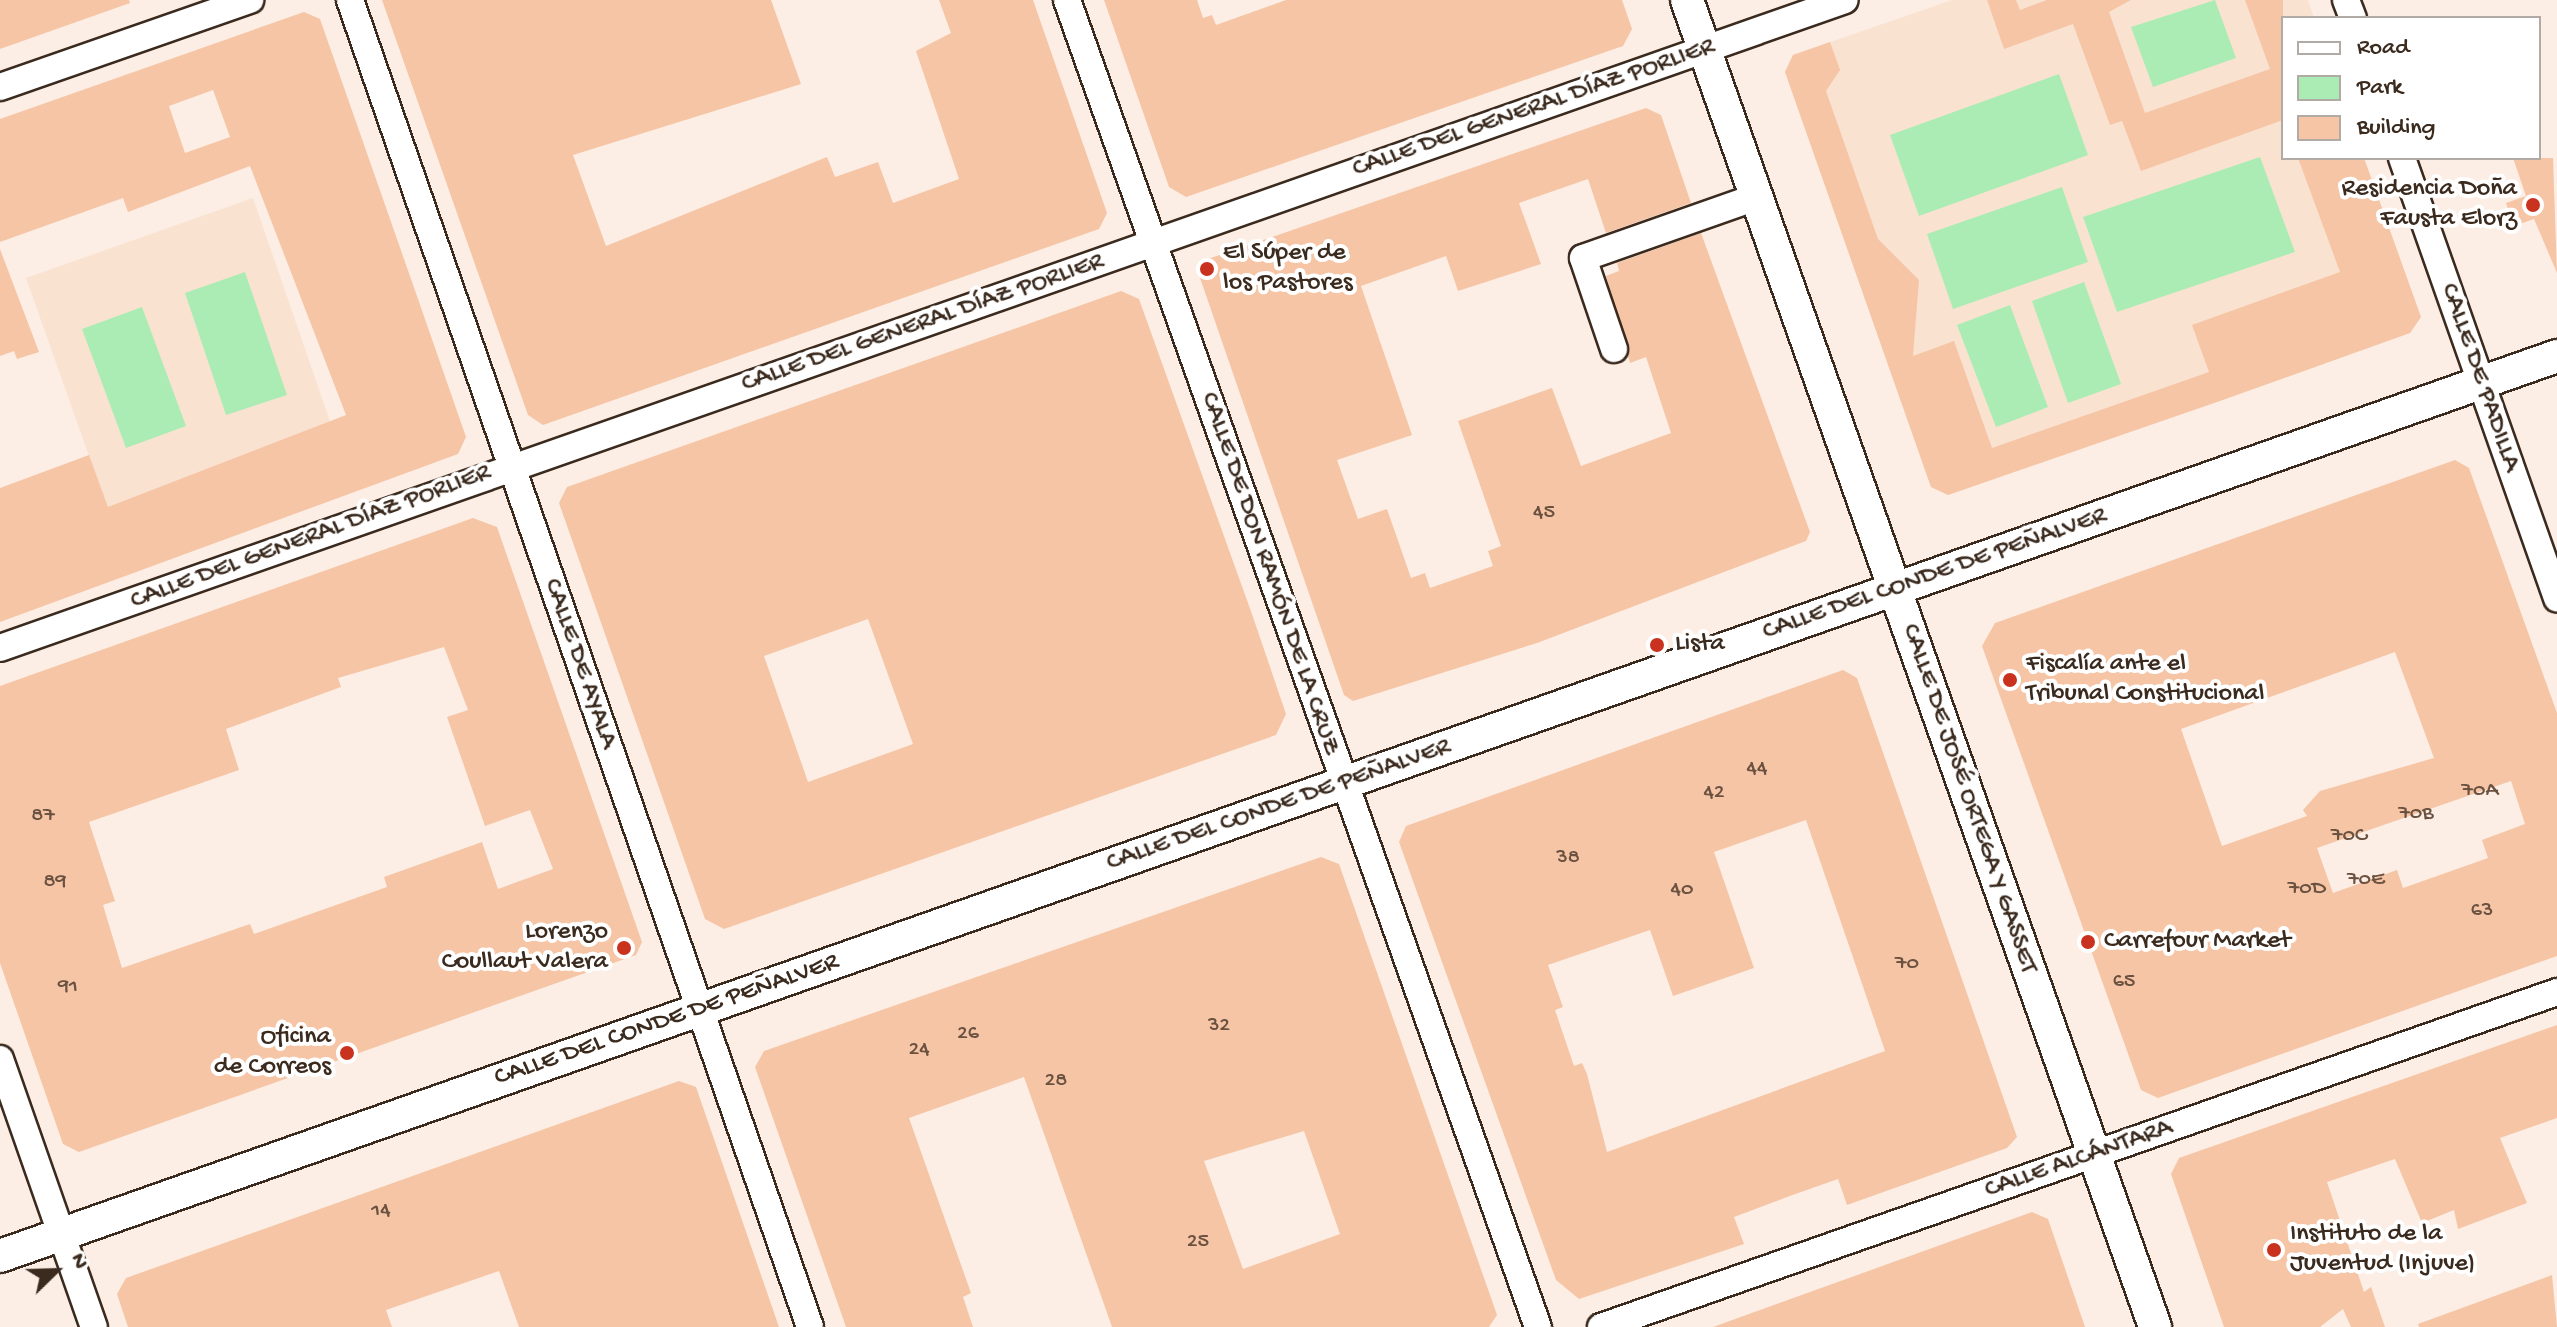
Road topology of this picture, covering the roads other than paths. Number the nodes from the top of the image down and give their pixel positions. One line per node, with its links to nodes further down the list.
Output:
1 (250, 0): 7 (street)
2 (350, 0): 14 (street, CALLE DE AYALA)
3 (1067, 0): 10 (street, CALLE DE DON RAMÓN DE LA CRUZ)
4 (1687, 0): 6 (street, CALLE DE JOSÉ ORTEGA Y GASSET)
5 (1845, 0): 6 (street, CALLE DEL GENERAL DÍAZ PORLIER)
6 (1705, 49): 9 (street, CALLE DE JOSÉ ORTEGA Y GASSET); 10 (street, CALLE DEL GENERAL DÍAZ PORLIER)
7 (0, 87)
8 (2403, 160): 13 (street, CALLE DE PADILLA)
9 (1756, 197): 11 (street); 15 (street, CALLE DE JOSÉ ORTEGA Y GASSET)
10 (1152, 244): 14 (street, CALLE DEL GENERAL DÍAZ PORLIER); 18 (street, CALLE DE DON RAMÓN DE LA CRUZ)
11 (1614, 349)
12 (2557, 356): 13 (street, CALLE DEL CONDE DE PEÑALVER)
13 (2481, 383): 15 (street, CALLE DEL CONDE DE PEÑALVER); 16 (street, CALLE DE PADILLA)
14 (510, 468): 17 (street, CALLE DEL GENERAL DÍAZ PORLIER); 20 (street, CALLE DE AYALA)
15 (1894, 589): 18 (street, CALLE DEL CONDE DE PEÑALVER); 22 (street, CALLE DE JOSÉ ORTEGA Y GASSET)
16 (2557, 598)
17 (0, 648)
18 (1343, 784): 20 (street, CALLE DEL CONDE DE PEÑALVER); 27 (street, CALLE DE DON RAMÓN DE LA CRUZ)
19 (2557, 992): 22 (street, CALLE ALCÁNTARA)
20 (700, 1010): 23 (street, CALLE DEL CONDE DE PEÑALVER); 26 (street, CALLE DE AYALA)
21 (0, 1059): 23 (street)
22 (2094, 1155): 28 (street, CALLE ALCÁNTARA); 29 (street, CALLE DE JOSÉ ORTEGA Y GASSET)
23 (62, 1235): 24 (street, CALLE DEL CONDE DE PEÑALVER); 25 (street)
24 (0, 1256)
25 (94, 1327)
26 (810, 1327)
27 (1538, 1327)
28 (1601, 1327)
29 (2155, 1327)

